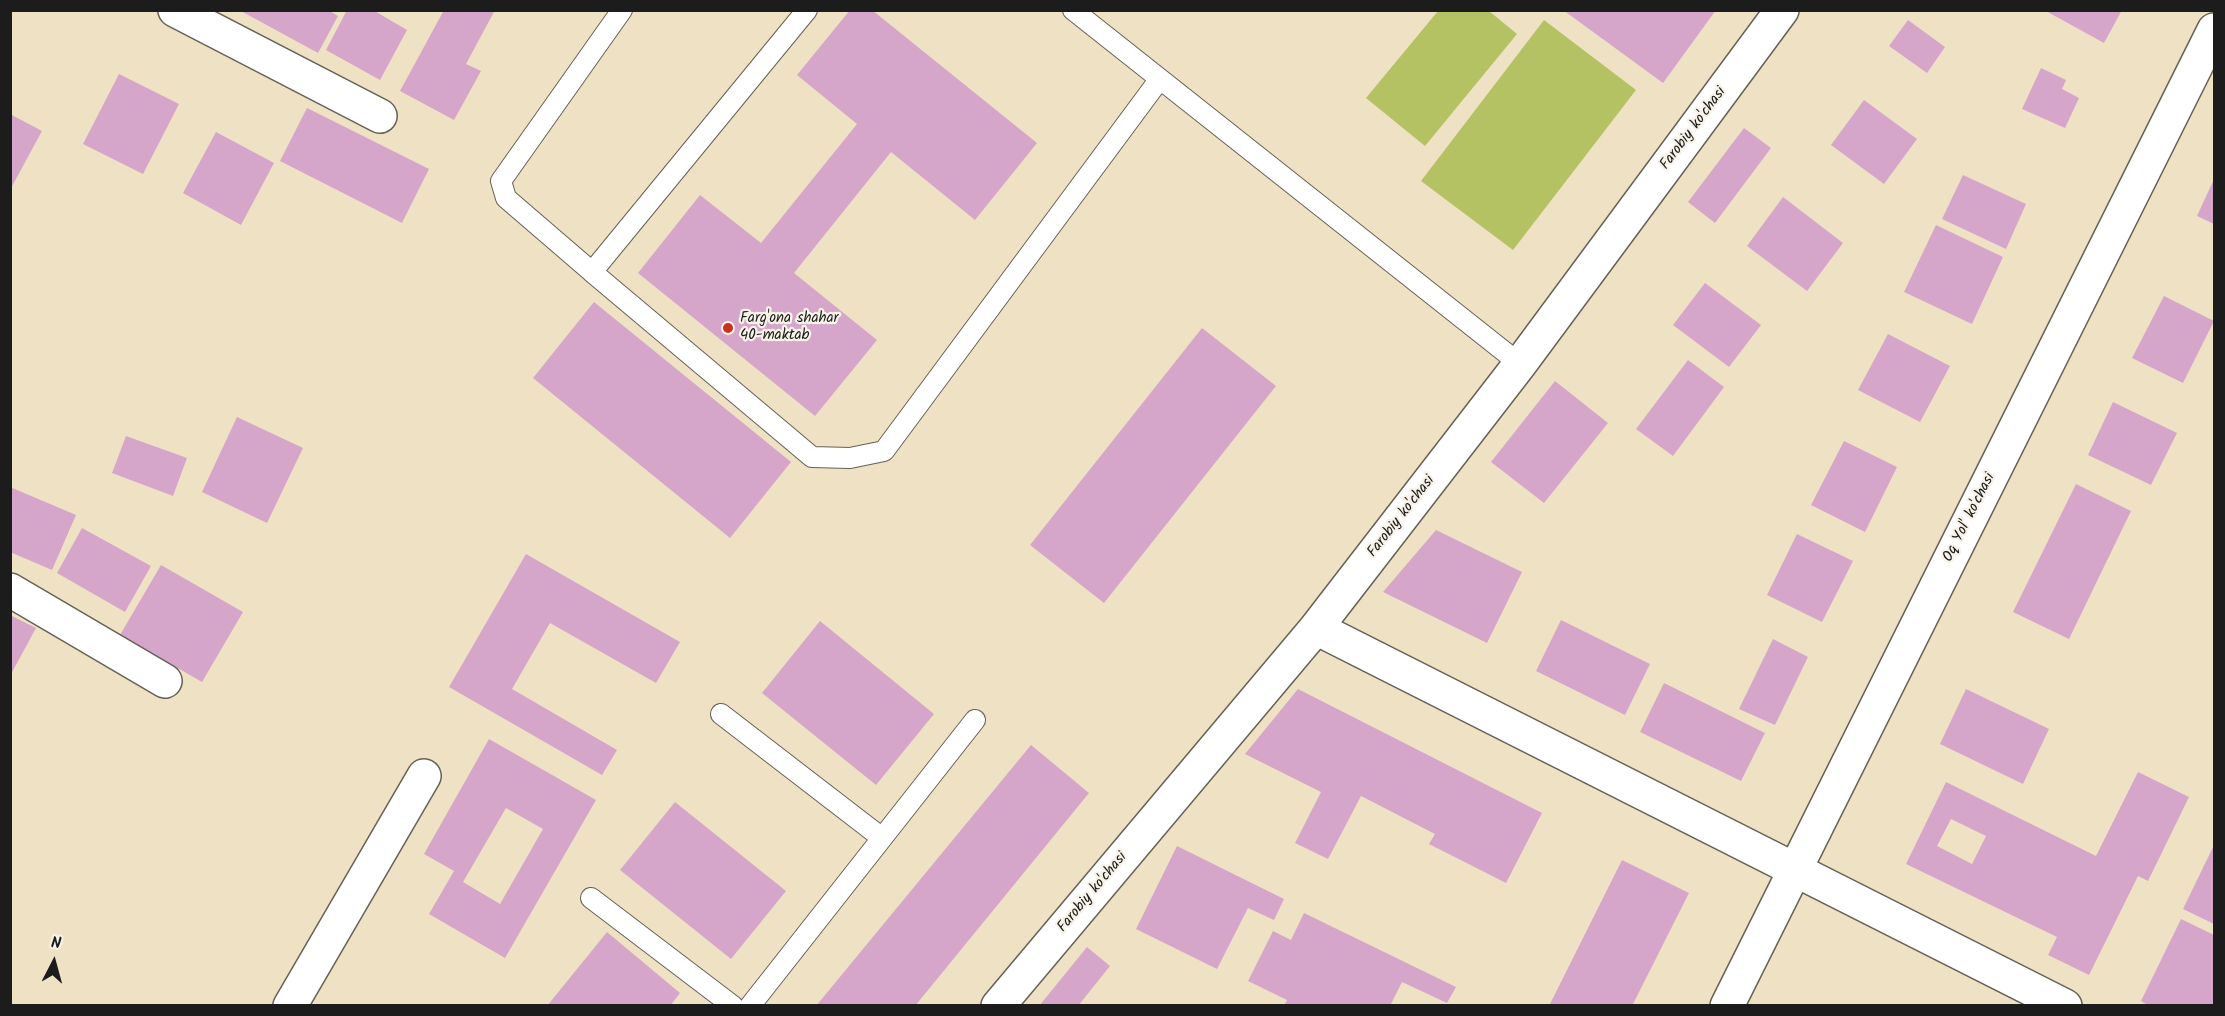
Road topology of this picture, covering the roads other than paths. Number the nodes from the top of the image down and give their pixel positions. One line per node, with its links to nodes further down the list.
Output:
1 (176, 10): 8 (street)
2 (622, 10): 9 (lane)
3 (807, 10): 9 (lane)
4 (1073, 10): 7 (lane)
5 (1782, 10): 10 (street, Farobiy ko'chasi)
6 (2214, 30): 18 (street, Oq Yol' ko'chasi)
7 (1159, 80): 9 (lane); 10 (lane)
8 (380, 116)
9 (592, 272)
10 (1520, 364): 12 (street, Farobiy ko'chasi)
11 (10, 590): 13 (street)
12 (1316, 628): 18 (street); 23 (street, Farobiy ko'chasi)
13 (165, 681)
14 (721, 714): 17 (lane)
15 (975, 720): 17 (lane)
16 (424, 776): 20 (street)
17 (882, 838): 22 (lane)
18 (1794, 870): 24 (street, Oq Yol' ko'chasi); 25 (street)
19 (591, 898): 21 (lane)
20 (290, 1005)
21 (733, 1005)
22 (750, 1005)
23 (998, 1005)
24 (1727, 1005)
25 (2065, 1005)

